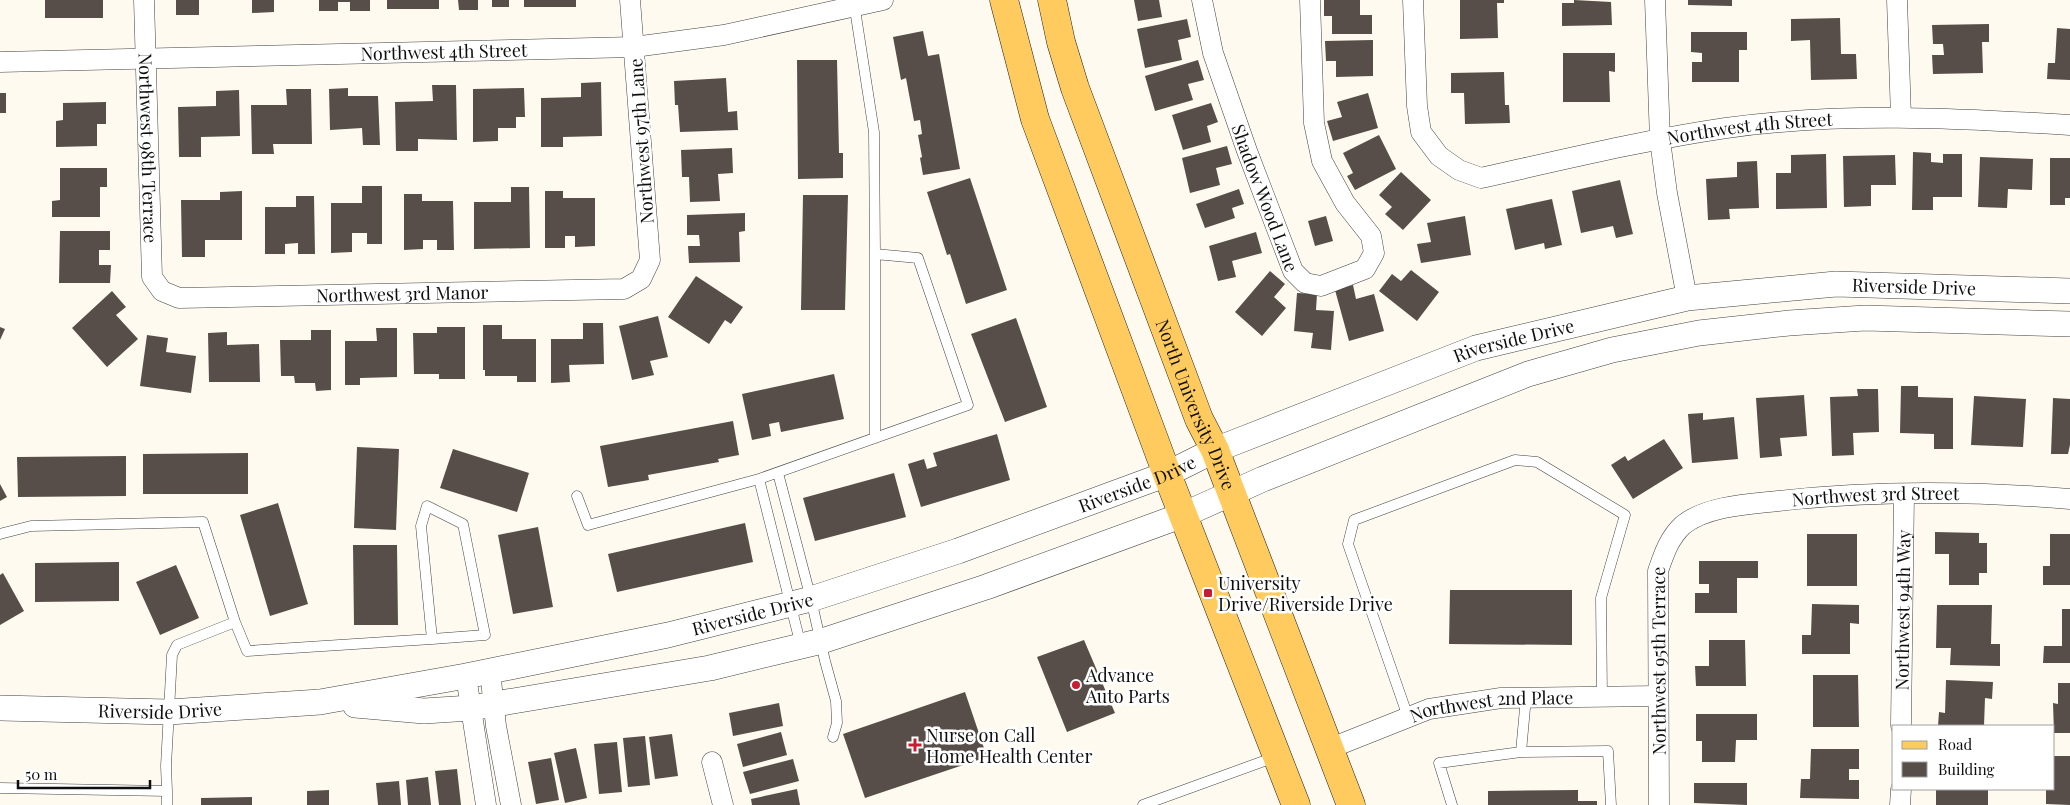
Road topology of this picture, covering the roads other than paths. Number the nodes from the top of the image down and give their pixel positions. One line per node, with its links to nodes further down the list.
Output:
1 (144, 0): 15 (street, Northwest 98th Terrace)
2 (630, 0): 14 (street, Northwest 97th Lane)
3 (883, 0): 12 (street, Northwest 4th Street)
4 (1004, 0): 29 (main road)
5 (1034, 0): 13 (main road)
6 (1052, 0): 13 (main road, North University Drive)
7 (1202, 0): 8 (street, Shadow Wood Lane)
8 (1310, 0)
9 (1413, 0): 19 (street, Northwest 4th Street)
10 (1655, 0): 19 (street)
11 (1897, 0): 17 (street)
12 (854, 3): 14 (street, Northwest 4th Street); 20 (lane)
13 (1061, 42): 27 (main road, North University Drive)
14 (634, 47): 15 (street, Northwest 4th Street); 21 (street, Northwest 97th Lane)
15 (145, 58): 16 (street, Northwest 4th Street); 22 (street, Northwest 98th Terrace)
16 (0, 62)
17 (1901, 117): 18 (street, Northwest 4th Street); 19 (street, Northwest 4th Street)
18 (2070, 125)
19 (1660, 140): 24 (street)
20 (875, 254): 26 (lane); 26 (lane)
21 (642, 279): 22 (street, Northwest 3rd Manor)
22 (162, 291)
23 (2070, 291): 24 (street, Riverside Drive)
24 (1687, 298): 27 (street, Riverside Drive)
25 (2070, 324): 31 (street, Riverside Drive)
26 (875, 438): 28 (lane)
27 (1215, 450): 29 (street, Riverside Drive); 31 (main road, North University Drive)
28 (778, 472): 30 (lane); 38 (lane)
29 (1167, 474): 35 (main road); 38 (street, Riverside Drive)
30 (759, 479): 33 (lane); 38 (lane)
31 (1231, 493): 35 (street, Riverside Drive); 53 (main road, North University Drive)
32 (1904, 494): 34 (street, Northwest 3rd Street); 36 (street, Northwest 3rd Street); 51 (street, Northwest 94th Way)
33 (577, 496)
34 (2070, 499)
35 (1183, 515): 41 (street, Riverside Drive); 55 (main road)
36 (1684, 525): 43 (street, Northwest 95th Terrace)
37 (0, 534): 39 (lane)
38 (801, 602): 41 (lane); 41 (lane); 42 (street, Riverside Drive)
39 (235, 622): 40 (lane); 49 (lane)
40 (432, 639): 40 (lane)
41 (811, 644): 47 (street, Riverside Drive); 52 (lane)
42 (478, 674): 46 (street, Riverside Drive); 47 (street)
43 (1657, 696): 45 (street, Northwest 2nd Place); 69 (street, Northwest 95th Terrace)
44 (1526, 697): 45 (street, Northwest 2nd Place); 50 (street, Northwest 2nd Place); 54 (lane)
45 (1602, 697): 50 (lane)
46 (320, 702): 47 (street, Riverside Drive); 49 (street, Riverside Drive)
47 (483, 707): 61 (street); 62 (street)
48 (0, 708): 49 (street, Riverside Drive)
49 (169, 712): 59 (lane)
50 (1408, 717): 53 (street, Northwest 2nd Place)
51 (1901, 725)
52 (833, 736)
53 (1331, 748): 66 (main road, North University Drive)
54 (1521, 752): 67 (lane); 68 (lane)
55 (1278, 756): 64 (lane); 65 (main road)
56 (712, 762): 63 (street)
57 (0, 788): 59 (lane)
58 (1901, 790): 70 (street)
59 (166, 791): 60 (lane)
60 (167, 805)
61 (486, 805)
62 (511, 805)
63 (721, 805)
64 (1143, 805)
65 (1296, 805)
66 (1351, 805)
67 (1452, 805)
68 (1611, 805)
69 (1659, 805)
70 (1900, 805)

